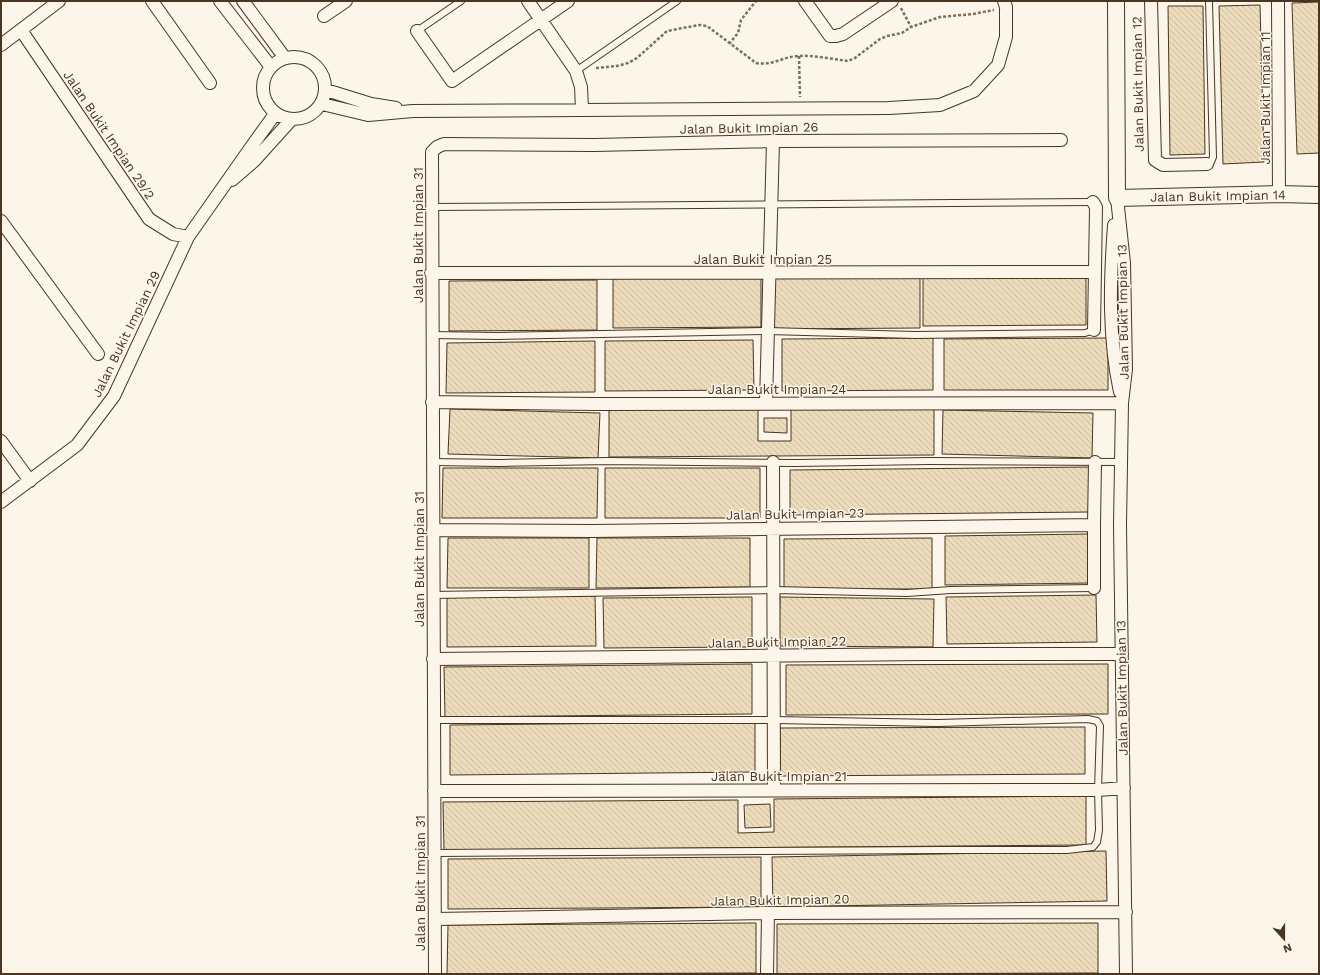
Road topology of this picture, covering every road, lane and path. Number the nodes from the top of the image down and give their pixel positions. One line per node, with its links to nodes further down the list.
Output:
1 (60, 1): 22 (street)
2 (152, 1): 30 (street)
3 (220, 1): 19 (street)
4 (346, 1): 18 (street)
5 (461, 1): 23 (lane)
6 (528, 1): 20 (street)
7 (568, 1): 20 (street)
8 (677, 1): 29 (lane)
9 (757, 1): 24 (path)
10 (805, 1): 16 (street)
11 (1116, 1): 45 (street, Jalan Bukit Impian 13)
12 (1150, 1): 41 (street, Jalan Bukit Impian 12)
13 (1210, 1): 41 (lane)
14 (1278, 1): 43 (street, Jalan Bukit Impian 11)
15 (245, 4): 19 (street); 27 (street)
16 (896, 4): 21 (path)
17 (1005, 4): 21 (path); 34 (street)
18 (324, 16)
19 (232, 18): 28 (street)
20 (541, 20): 23 (street); 29 (street)
21 (911, 27): 26 (path)
22 (21, 30): 25 (street); 50 (street, Jalan Bukit Impian 29/2)
23 (417, 31)
24 (729, 44): 26 (path); 29 (path)
25 (1, 45)
26 (799, 56): 34 (path)
27 (285, 58): 28 (street); 31 (street)
28 (271, 67): 36 (street)
29 (576, 71): 33 (street)
30 (210, 83)
31 (326, 90): 32 (street); 35 (street)
32 (322, 104): 35 (street); 37 (street)
33 (582, 109): 34 (street); 35 (street)
34 (800, 109)
35 (413, 111)
36 (275, 114): 37 (street); 42 (street, Jalan Bukit Impian 29)
37 (291, 120): 42 (street, Jalan Bukit Impian 29)
38 (1061, 140): 39 (street, Jalan Bukit Impian 26)
39 (773, 141): 40 (street, Jalan Bukit Impian 26); 47 (street)
40 (437, 147): 48 (street, Jalan Bukit Impian 31)
41 (1207, 164)
42 (219, 192): 50 (street, Jalan Bukit Impian 29)
43 (1280, 194): 44 (street, Jalan Bukit Impian 14); 45 (street, Jalan Bukit Impian 14)
44 (1319, 195)
45 (1117, 198): 60 (street, Jalan Bukit Impian 13)
46 (1093, 202): 47 (lane); 51 (street)
47 (770, 205): 48 (lane); 53 (street)
48 (431, 207): 52 (street, Jalan Bukit Impian 31)
49 (1, 221): 57 (street)
50 (188, 237): 66 (street, Jalan Bukit Impian 29)
51 (1094, 272): 53 (street, Jalan Bukit Impian 25); 54 (street)
52 (432, 273): 53 (street, Jalan Bukit Impian 25); 56 (street, Jalan Bukit Impian 31)
53 (769, 273): 55 (street)
54 (1094, 330): 55 (lane)
55 (768, 331): 56 (lane); 59 (street)
56 (432, 335): 58 (street, Jalan Bukit Impian 31)
57 (98, 354)
58 (432, 402): 59 (street, Jalan Bukit Impian 24); 62 (street, Jalan Bukit Impian 31)
59 (766, 403): 60 (street, Jalan Bukit Impian 24)
60 (1122, 403): 65 (street, Jalan Bukit Impian 13)
61 (1, 441): 66 (street)
62 (432, 462): 63 (lane); 70 (street, Jalan Bukit Impian 31)
63 (773, 462): 64 (lane); 69 (street)
64 (1095, 462): 65 (lane); 68 (street)
65 (1121, 462): 74 (street, Jalan Bukit Impian 13)
66 (30, 481): 67 (street, Jalan Bukit Impian 29)
67 (1, 502)
68 (1094, 525): 69 (street, Jalan Bukit Impian 23); 71 (street)
69 (774, 528): 70 (street, Jalan Bukit Impian 23); 72 (street)
70 (433, 530): 73 (street, Jalan Bukit Impian 31)
71 (1094, 588): 72 (lane)
72 (774, 590): 73 (lane); 75 (street)
73 (433, 595): 76 (street, Jalan Bukit Impian 31)
74 (1122, 654): 75 (street, Jalan Bukit Impian 22); 79 (street, Jalan Bukit Impian 13)
75 (774, 655): 76 (street, Jalan Bukit Impian 22); 78 (street)
76 (433, 659): 77 (street, Jalan Bukit Impian 31)
77 (434, 720): 78 (lane); 82 (street, Jalan Bukit Impian 31)
78 (774, 720): 80 (street); 81 (lane)
79 (1124, 788): 81 (street, Jalan Bukit Impian 21); 84 (street, Jalan Bukit Impian 13)
80 (774, 790): 81 (street, Jalan Bukit Impian 21); 82 (street, Jalan Bukit Impian 21)
81 (1098, 790): 83 (lane)
82 (434, 791): 83 (street, Jalan Bukit Impian 31)
83 (434, 853): 86 (street, Jalan Bukit Impian 31)
84 (1126, 912): 85 (street, Jalan Bukit Impian 20); 89 (street, Jalan Bukit Impian 13)
85 (768, 913): 86 (street, Jalan Bukit Impian 20); 88 (street)
86 (435, 920): 87 (street, Jalan Bukit Impian 31)
87 (435, 974)
88 (767, 974)
89 (1126, 974)

